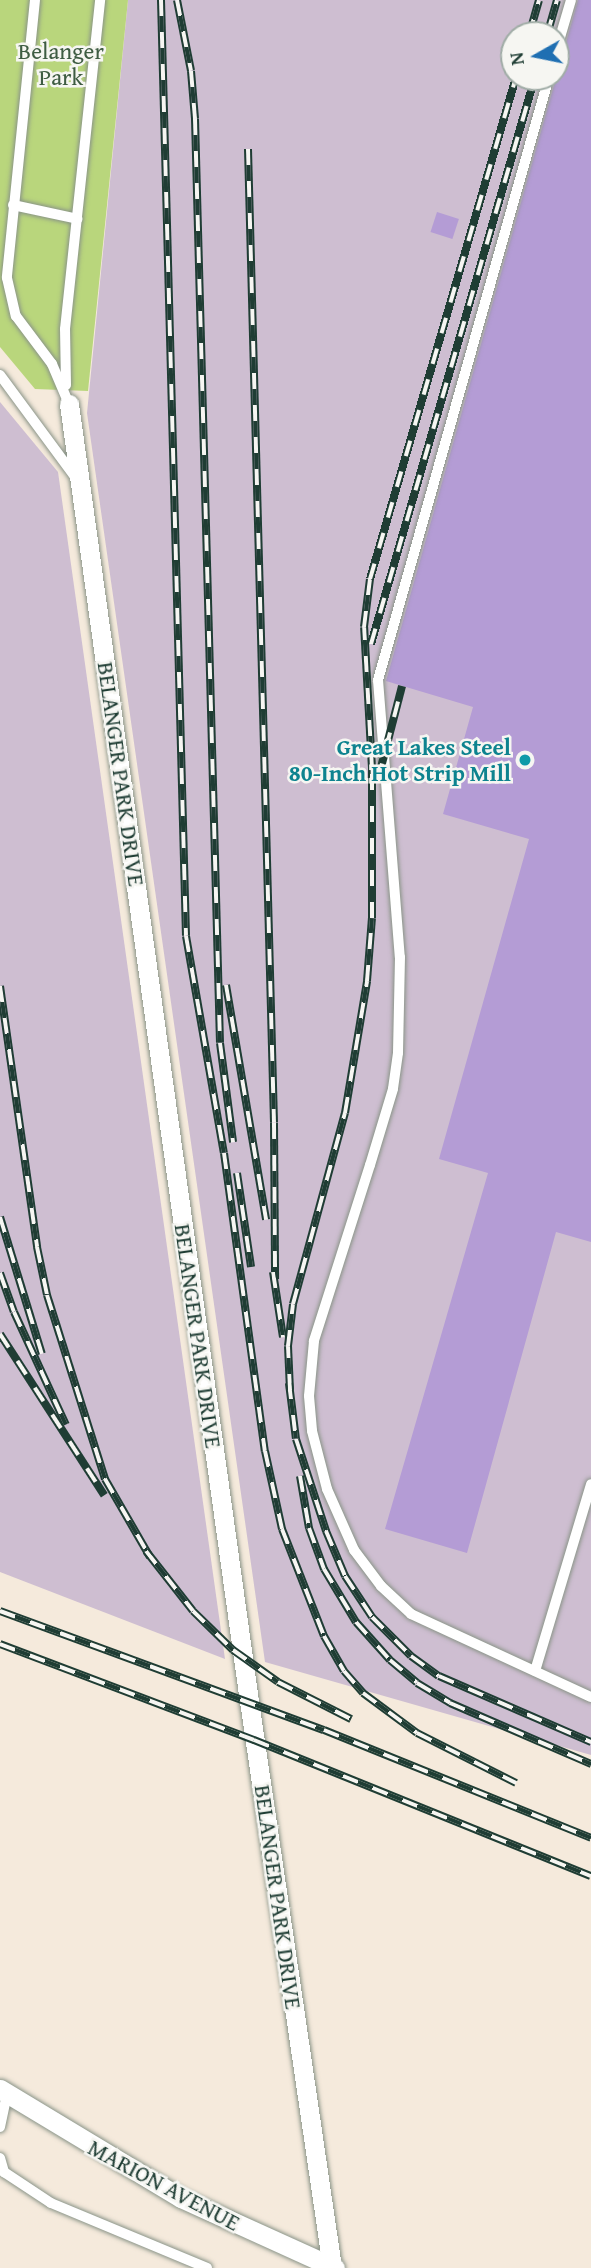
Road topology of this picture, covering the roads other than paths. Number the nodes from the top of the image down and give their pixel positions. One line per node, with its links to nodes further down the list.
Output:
1 (35, 0): 6 (lane)
2 (100, 0): 7 (lane)
3 (571, 0): 4 (lane)
4 (565, 21)
5 (545, 91): 12 (lane)
6 (13, 205): 7 (lane); 9 (lane)
7 (78, 219): 9 (lane)
8 (0, 375): 10 (lane)
9 (68, 400): 10 (street, BELANGER PARK DRIVE)
10 (80, 484): 18 (street, BELANGER PARK DRIVE)
11 (591, 1484): 12 (lane)
12 (536, 1671): 13 (lane)
13 (591, 1696)
14 (4, 2091): 15 (lane); 18 (street, MARION AVENUE)
15 (0, 2127)
16 (0, 2158): 17 (lane)
17 (2, 2177): 19 (lane)
18 (334, 2267)
19 (207, 2268)

